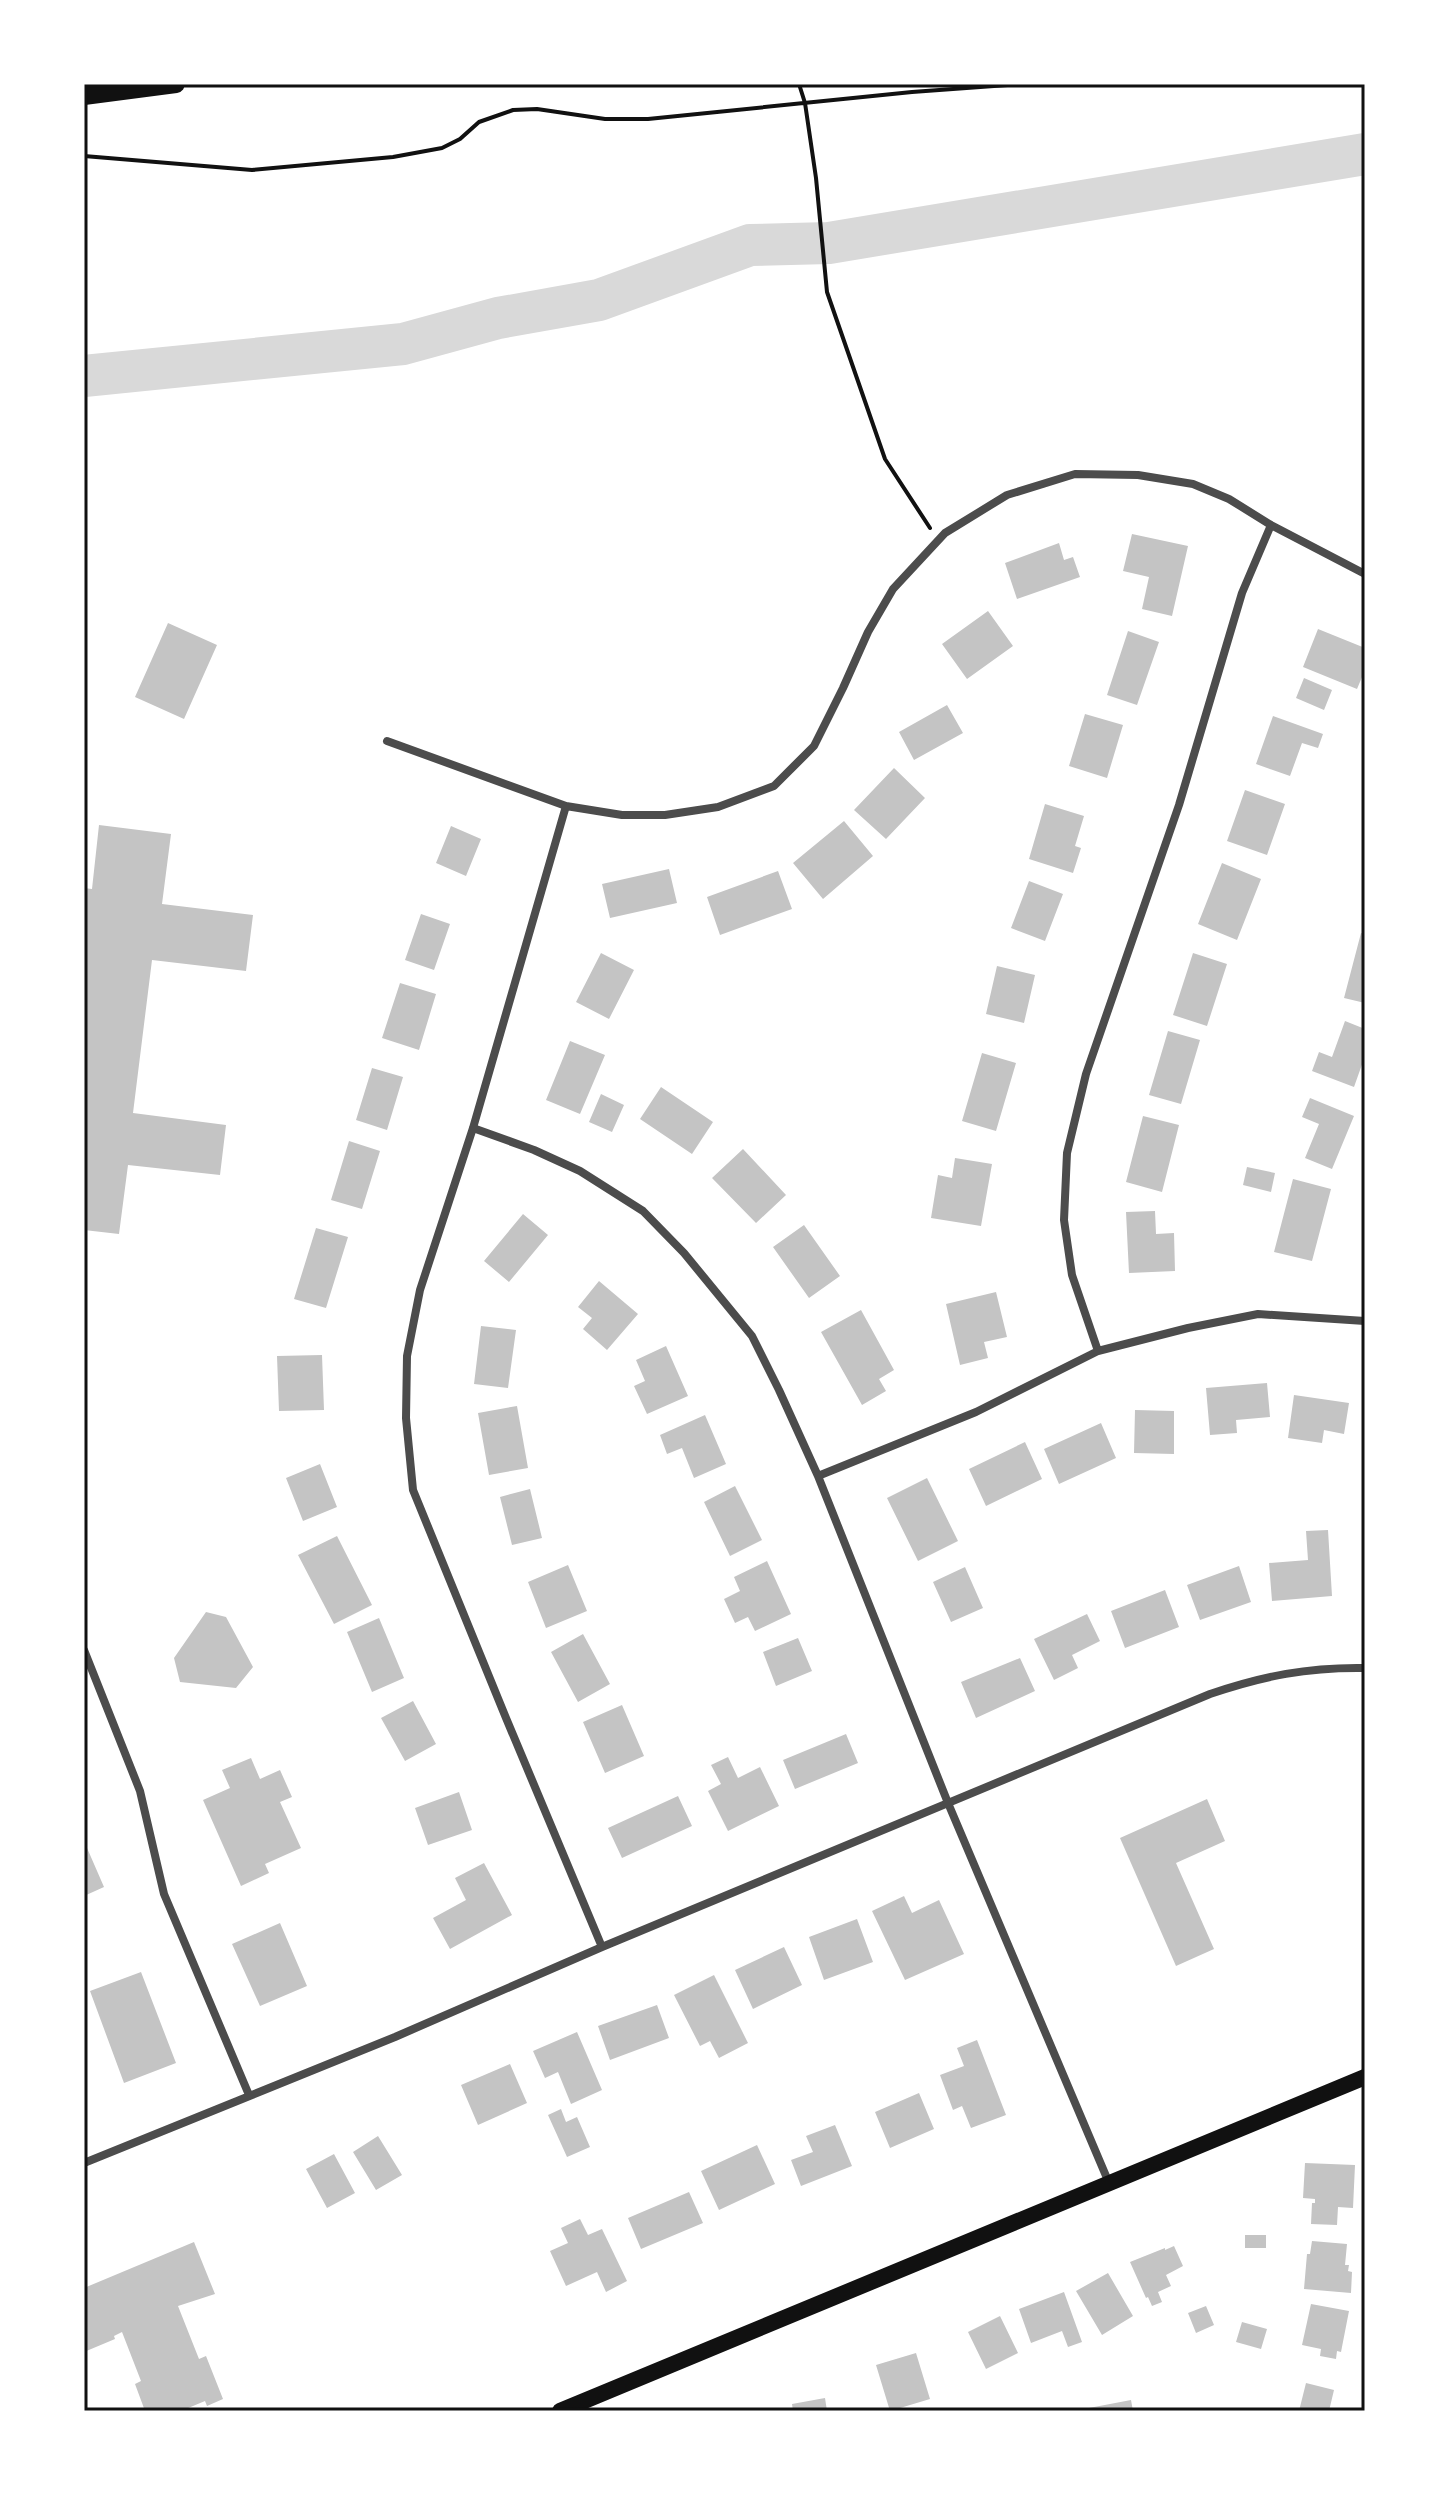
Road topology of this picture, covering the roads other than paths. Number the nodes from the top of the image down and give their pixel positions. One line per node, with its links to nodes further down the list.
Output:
1 (176, 84): 2 (main road)
2 (84, 96)
3 (1271, 525): 4 (street); 6 (street); 9 (street)
4 (1365, 574)
5 (387, 741): 6 (street)
6 (566, 806): 7 (street)
7 (473, 1128): 10 (street); 14 (street)
8 (1365, 1321): 9 (street)
9 (1098, 1351): 10 (street)
10 (818, 1476): 13 (street)
11 (84, 1650): 16 (street)
12 (1365, 1668): 13 (street)
13 (948, 1803): 14 (street); 18 (street)
14 (602, 1947): 16 (street)
15 (1365, 2077): 18 (main road)
16 (249, 2095): 17 (street)
17 (84, 2163)
18 (1109, 2183): 19 (main road)
19 (560, 2411)

